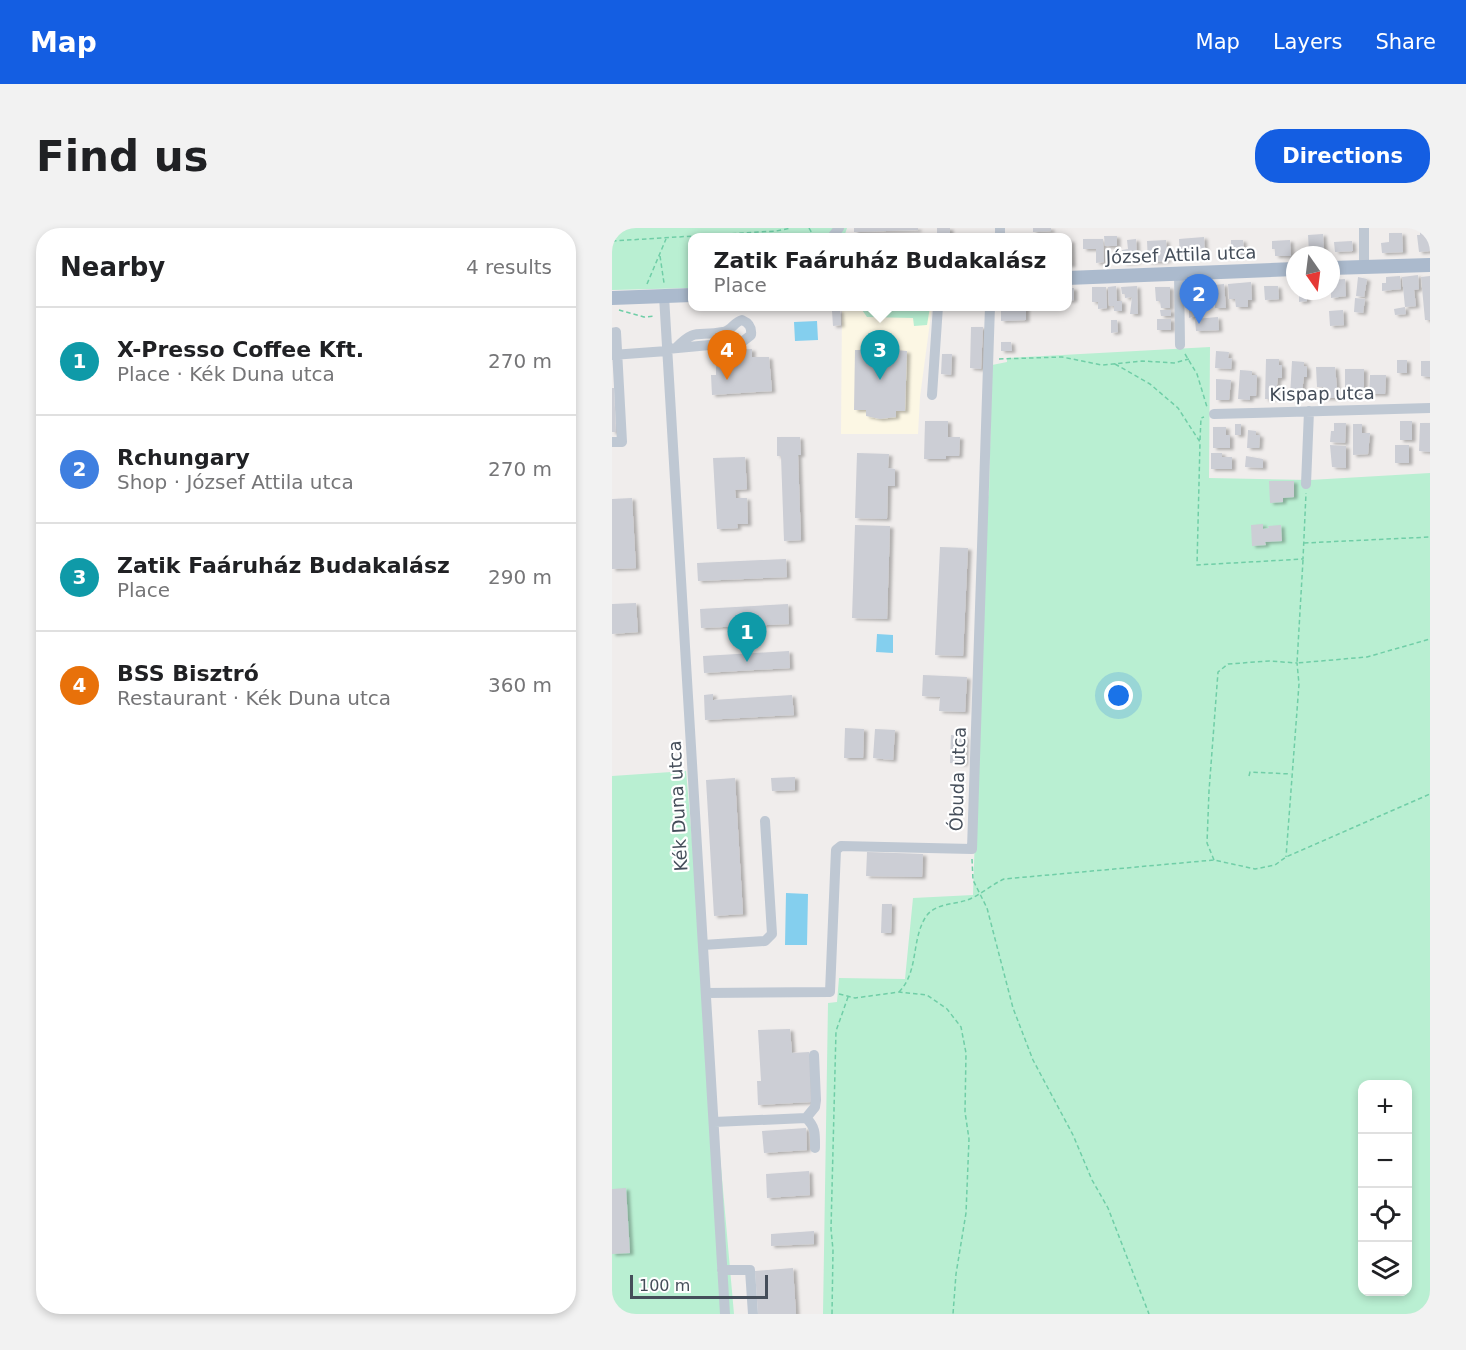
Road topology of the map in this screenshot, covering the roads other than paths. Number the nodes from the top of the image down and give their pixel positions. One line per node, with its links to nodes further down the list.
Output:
1 (1364, 228): 3 (street)
2 (1430, 265): 3 (main road)
3 (1364, 267): 4 (main road)
4 (1340, 268)
5 (1286, 269): 6 (main road, József Attila utca)
6 (1179, 272): 7 (main road, József Attila utca); 14 (street)
7 (1072, 278)
8 (688, 295): 9 (main road)
9 (664, 296): 10 (main road); 15 (street, Kék Duna utca)
10 (614, 303)
11 (938, 311): 17 (street)
12 (990, 311): 25 (street, Óbuda utca)
13 (612, 333): 16 (street)
14 (1180, 345)
15 (670, 349): 15 (street); 16 (street); 24 (street, Kék Duna utca)
16 (614, 355): 21 (street)
17 (932, 395)
18 (1430, 408): 19 (street, Kispap utca)
19 (1309, 411): 20 (street, Kispap utca); 22 (street)
20 (1214, 414)
21 (612, 442)
22 (1306, 484)
23 (765, 821): 24 (street)
24 (703, 945): 25 (street, Kék Duna utca)
25 (706, 993): 28 (street, Kék Duna utca)
26 (814, 1055): 27 (street)
27 (806, 1118): 28 (street); 29 (street)
28 (714, 1122): 30 (street, Kék Duna utca)
29 (815, 1148)
30 (722, 1270): 31 (street, Kék Duna utca); 32 (street)
31 (725, 1314)
32 (753, 1314)

